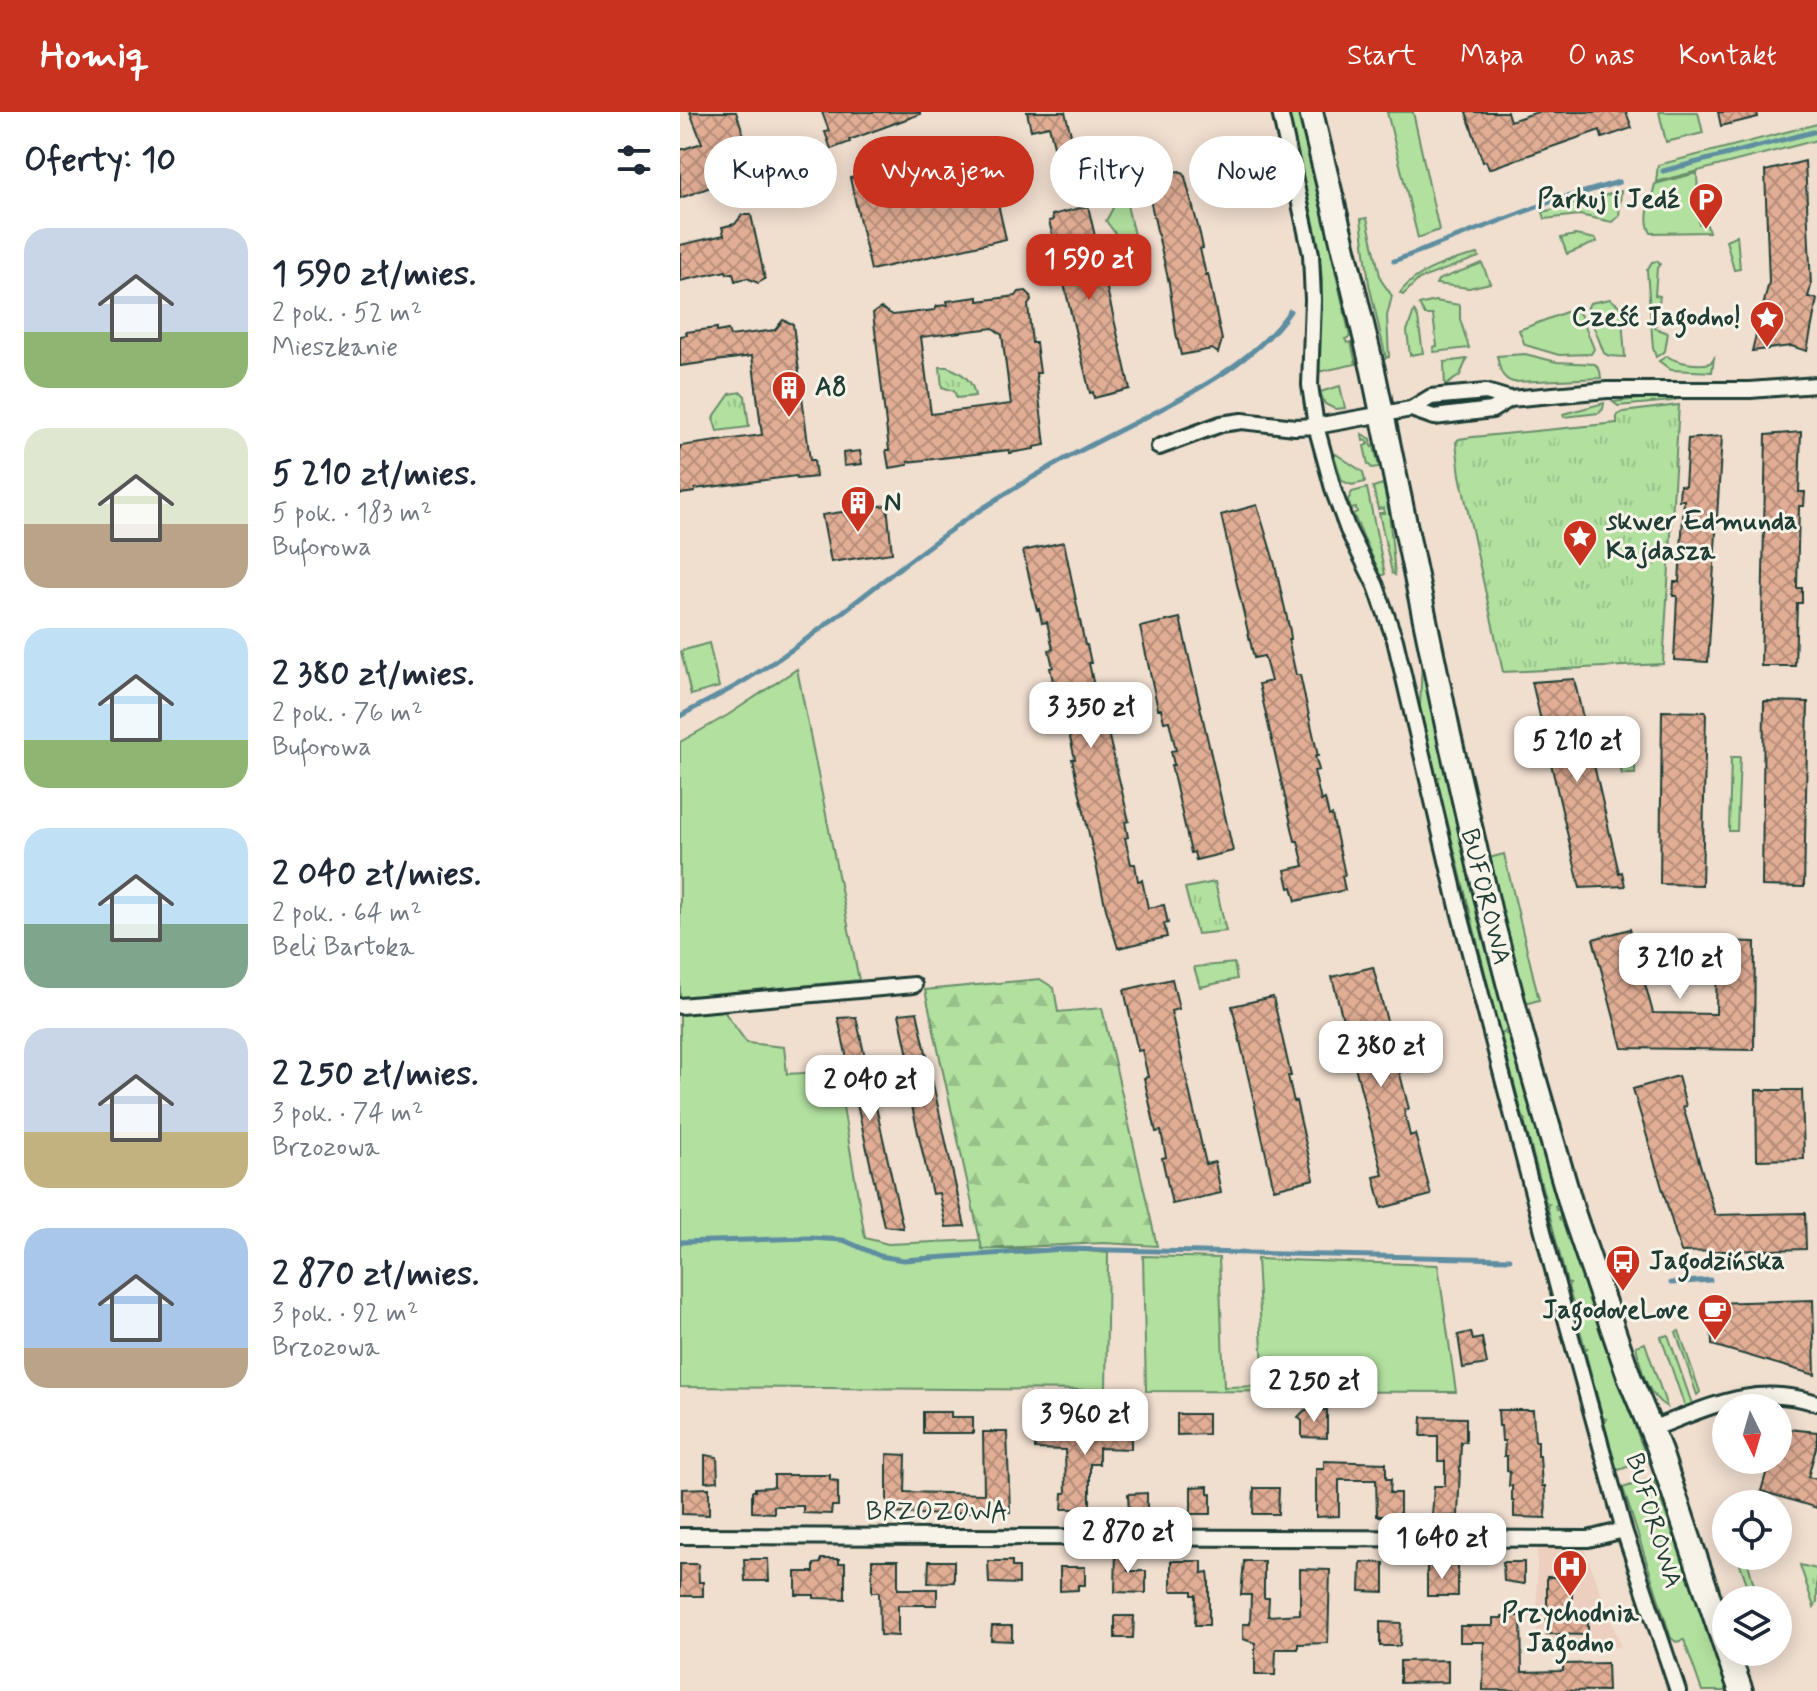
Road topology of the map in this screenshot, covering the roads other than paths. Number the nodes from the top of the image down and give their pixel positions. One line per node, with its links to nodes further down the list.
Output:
1 (1280, 112): 5 (street, BUFOROWA)
2 (1311, 112): 4 (main road, BUFOROWA)
3 (1817, 385): 4 (street)
4 (1382, 414): 5 (street); 10 (main road, BUFOROWA)
5 (1316, 426): 6 (street); 11 (street, BUFOROWA)
6 (1159, 447)
7 (914, 985): 8 (street)
8 (680, 1006)
9 (1817, 1403): 10 (street)
10 (1651, 1429): 13 (main road, BUFOROWA)
11 (1624, 1530): 12 (street, BRZOZOWA); 15 (street, BUFOROWA)
12 (680, 1536)
13 (1712, 1610)
14 (1732, 1666): 16 (main road, BUFOROWA)
15 (1678, 1691)
16 (1741, 1691)

